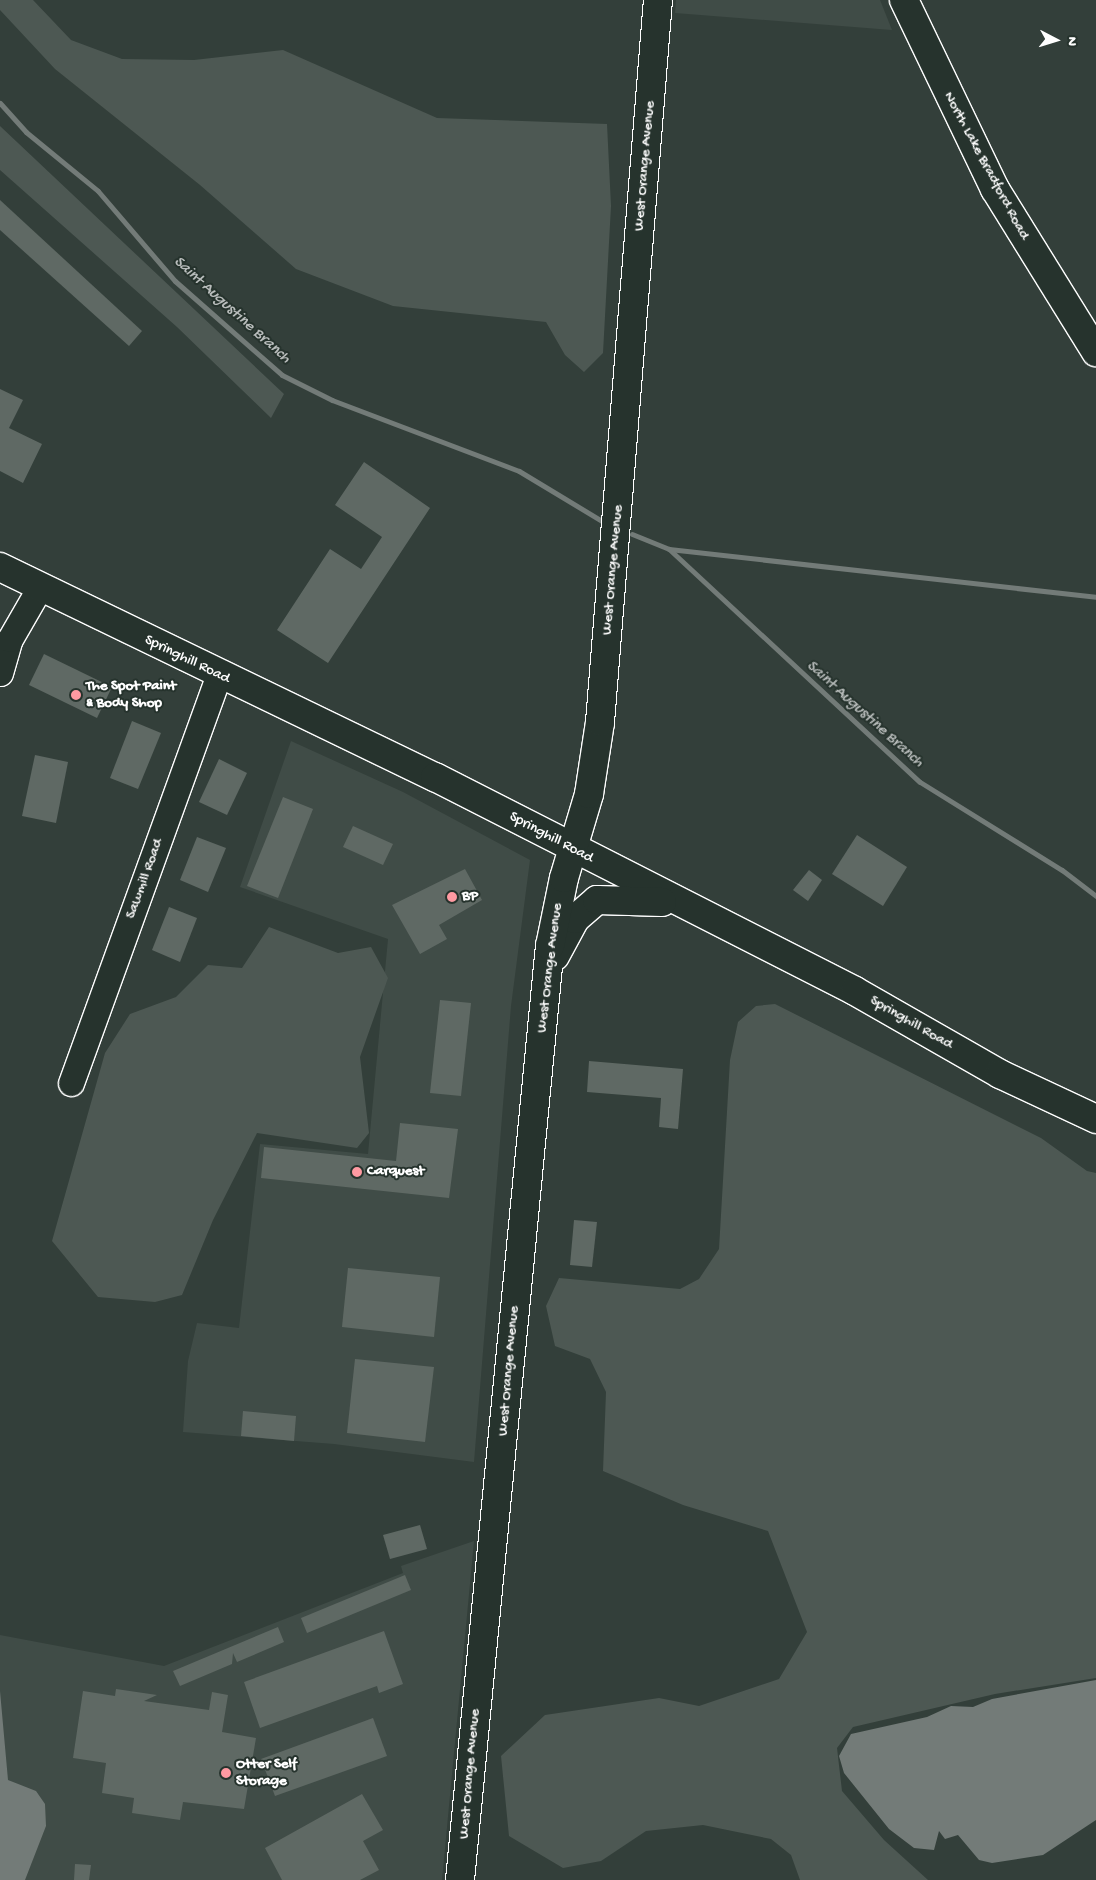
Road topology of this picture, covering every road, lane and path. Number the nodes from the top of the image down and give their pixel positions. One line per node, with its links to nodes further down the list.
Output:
1 (658, 0): 8 (main road, West Orange Avenue)
2 (904, 0): 3 (main road, North Lake Bradford Road)
3 (1096, 352)
4 (0, 567): 5 (main road, Springhill Road)
5 (40, 586): 6 (street); 7 (main road, Springhill Road)
6 (0, 673)
7 (219, 675): 8 (main road, Springhill Road); 11 (street, Sawmill Road)
8 (573, 850): 9 (main road, Springhill Road); 10 (main road, West Orange Avenue)
9 (683, 905): 10 (main road); 12 (main road, Springhill Road)
10 (546, 982): 13 (main road, West Orange Avenue)
11 (71, 1083)
12 (1096, 1119)
13 (460, 1873)

